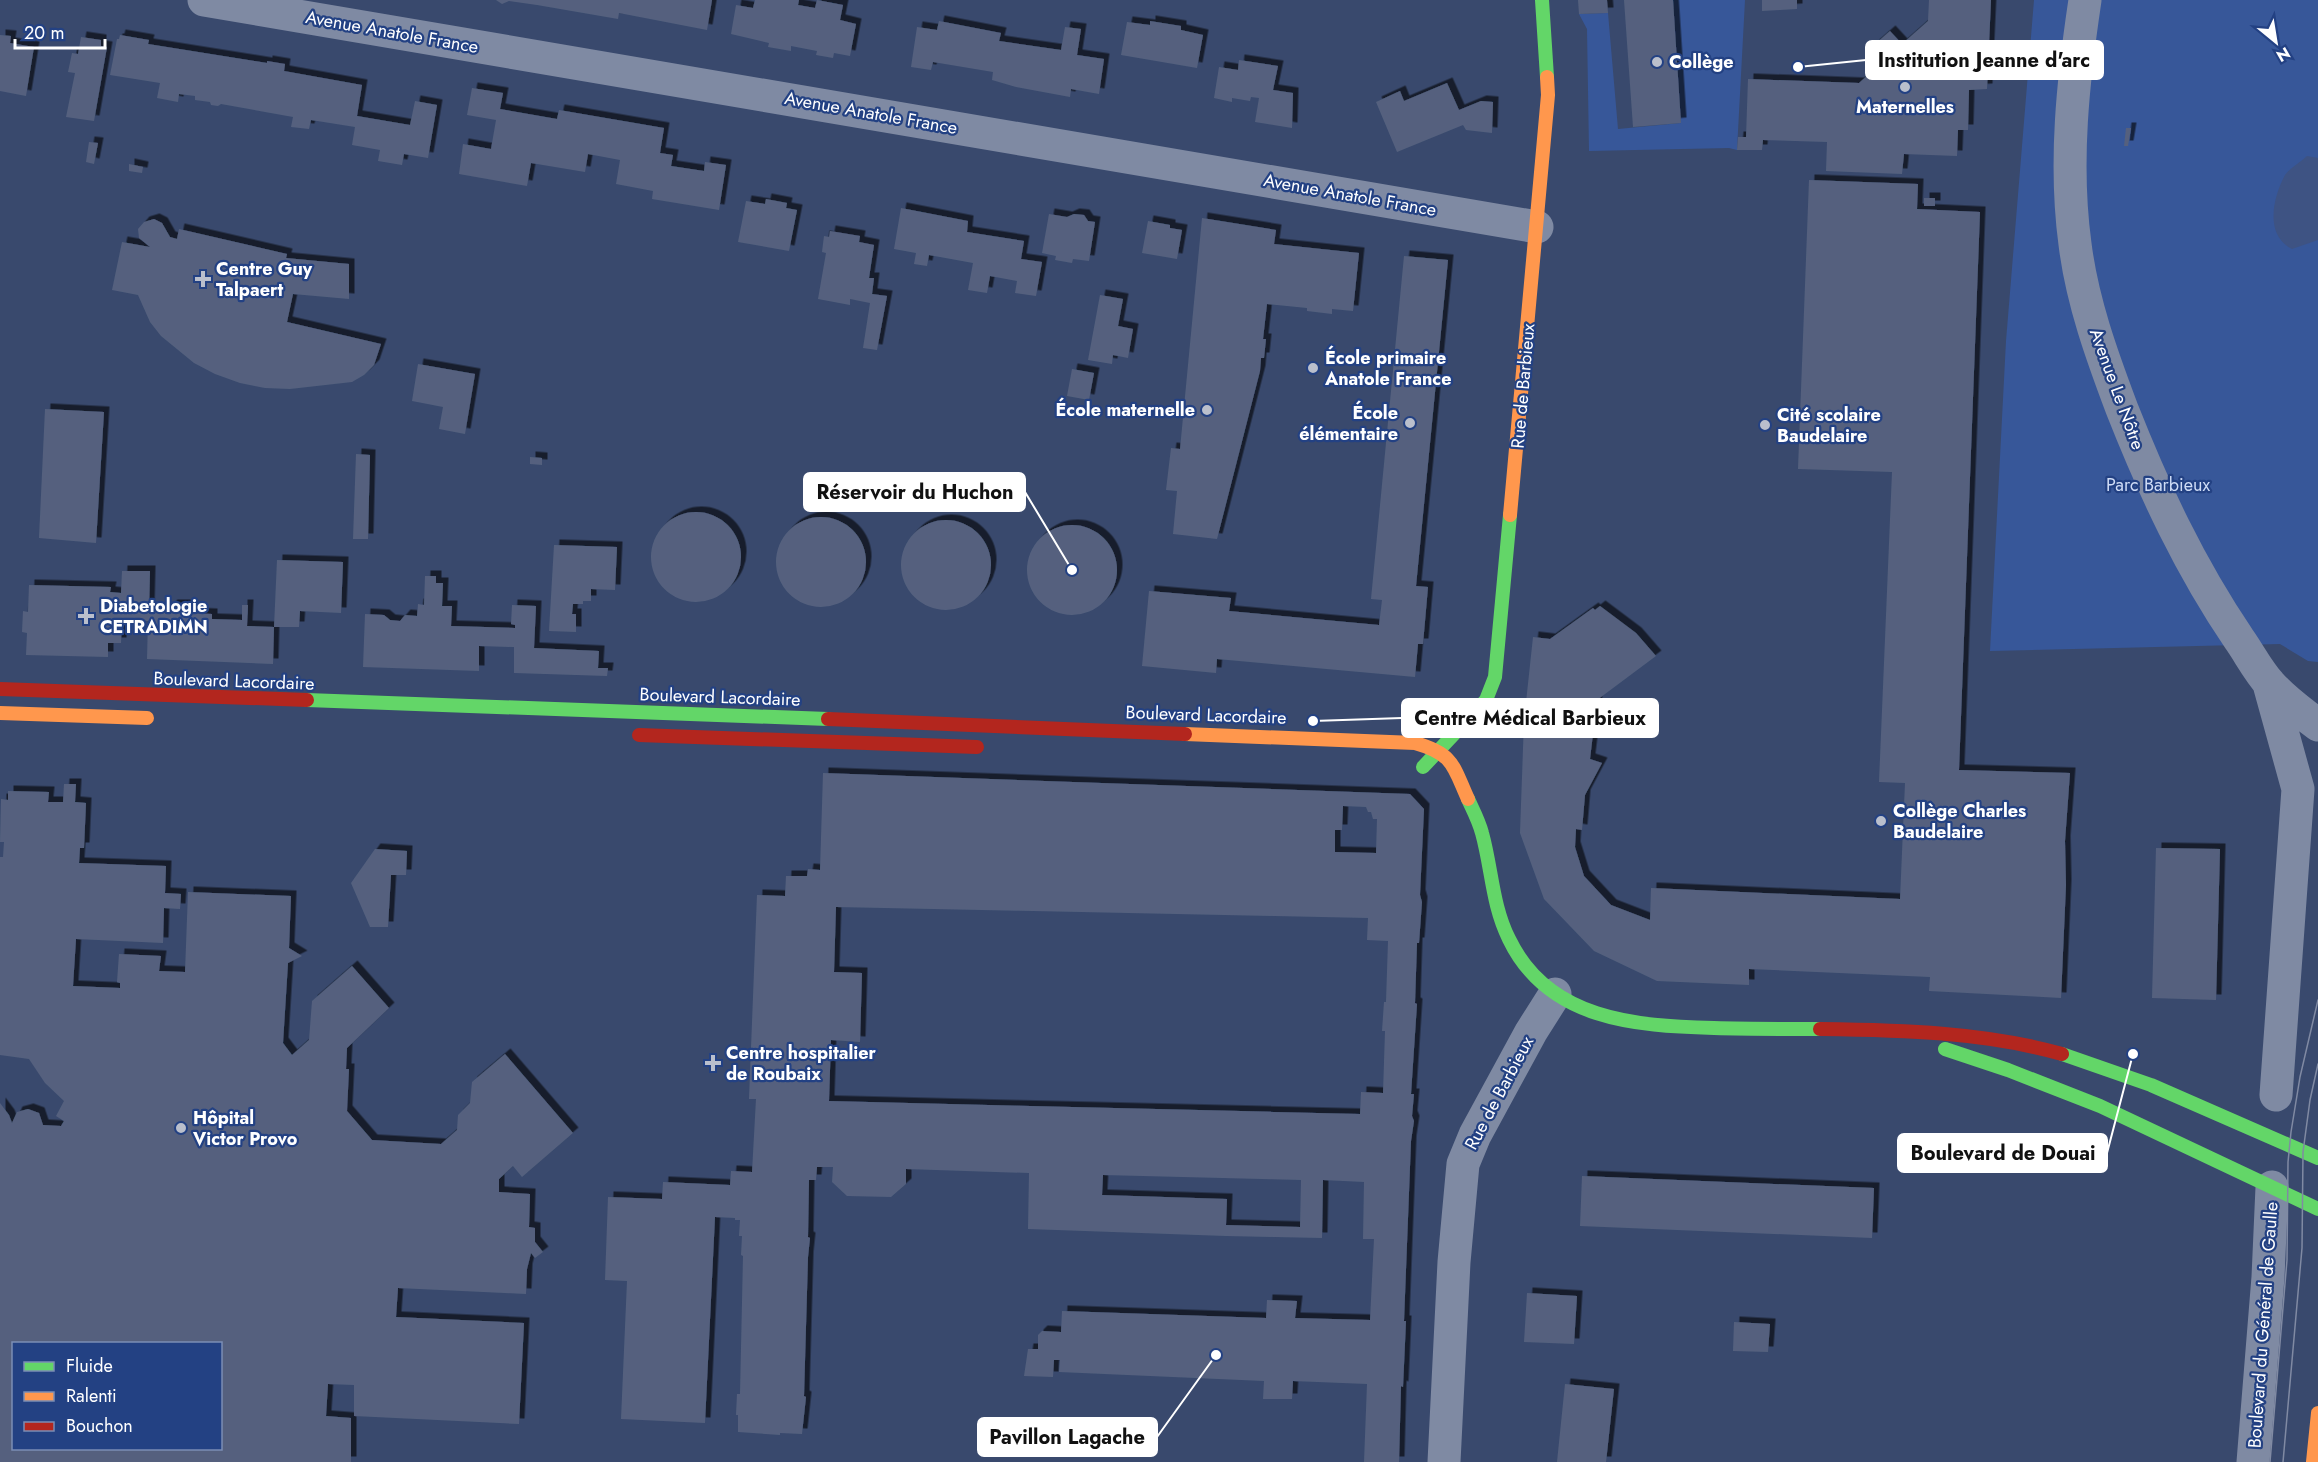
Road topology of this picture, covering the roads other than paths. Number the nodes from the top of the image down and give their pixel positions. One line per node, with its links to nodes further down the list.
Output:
1 (204, 0): 4 (street, Avenue Anatole France)
2 (1542, 0): 4 (main road, Rue de Barbieux)
3 (2085, 0): 5 (street, Avenue Le Nôtre)
4 (1537, 227): 12 (main road, Rue de Barbieux)
5 (2268, 682): 9 (street, Avenue Le Nôtre); 16 (street)
6 (0, 689): 12 (main road, Boulevard Lacordaire)
7 (0, 713): 8 (main road)
8 (156, 718)
9 (2318, 725)
10 (628, 735): 11 (main road)
11 (994, 748)
12 (1437, 750): 13 (main road); 13 (main road, Rue de Barbieux)
13 (1464, 789): 14 (main road)
14 (1555, 994): 15 (main road); 21 (street, Rue de Barbieux)
15 (1889, 1032): 17 (main road); 18 (main road)
16 (2276, 1095)
17 (2318, 1158)
18 (2272, 1187): 19 (main road); 22 (street, Boulevard du Général de Gaulle)
19 (2318, 1209)
20 (2318, 1413): 23 (main road)
21 (1444, 1462)
22 (2253, 1462)
23 (2313, 1462)

